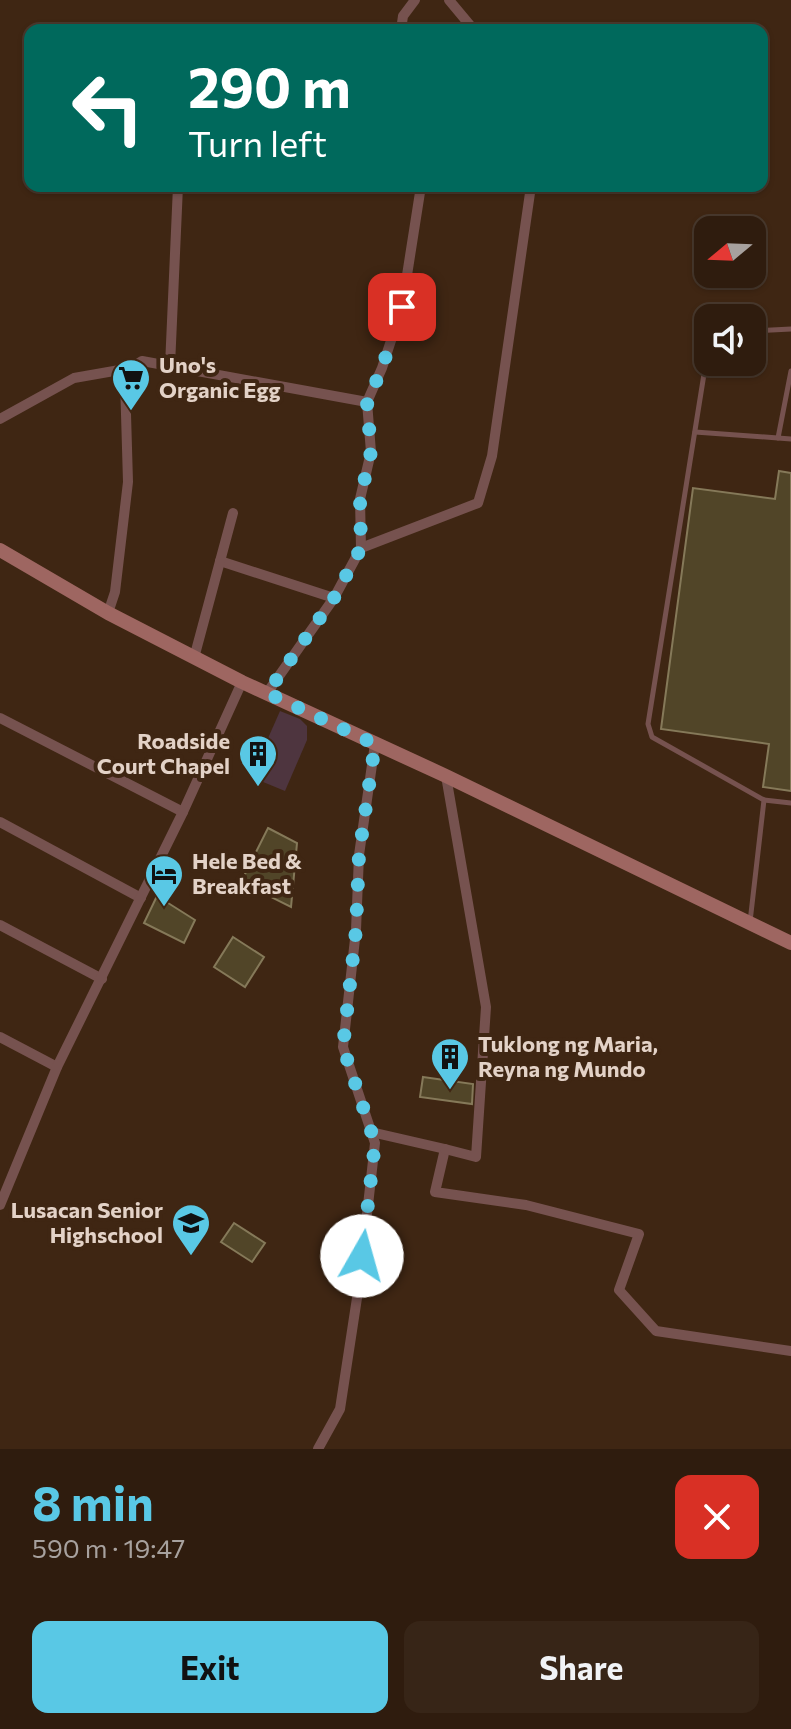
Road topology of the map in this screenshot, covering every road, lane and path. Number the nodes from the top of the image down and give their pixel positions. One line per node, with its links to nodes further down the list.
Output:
1 (415, 0): 3 (street)
2 (449, 0): 4 (street)
3 (402, 24)
4 (469, 24)
5 (178, 192): 10 (street)
6 (420, 192): 14 (street)
7 (530, 192): 20 (street)
8 (791, 329): 9 (lane)
9 (766, 330)
10 (170, 366): 11 (street); 14 (street)
11 (131, 368): 15 (street); 24 (street)
12 (791, 371): 17 (lane)
13 (704, 376): 16 (lane)
14 (367, 402): 20 (street)
15 (0, 419)
16 (695, 432): 17 (lane); 31 (lane)
17 (778, 438): 18 (lane)
18 (791, 439)
19 (233, 513): 22 (street)
20 (361, 548): 23 (street)
21 (0, 550): 24 (street)
22 (220, 561): 23 (street); 25 (street)
23 (334, 598): 27 (street)
24 (108, 613): 25 (street)
25 (194, 658): 26 (street)
26 (242, 682): 27 (street); 33 (street)
27 (267, 693): 29 (street)
28 (0, 718): 33 (street)
29 (375, 744): 30 (street); 42 (street)
30 (446, 776): 36 (street); 43 (street)
31 (764, 800): 32 (lane); 36 (lane)
32 (791, 803)
33 (183, 812): 35 (street)
34 (0, 822): 35 (street)
35 (141, 898): 39 (street)
36 (750, 923): 38 (street)
37 (0, 925): 39 (street)
38 (791, 943)
39 (102, 979): 41 (street)
40 (0, 1037): 41 (street)
41 (57, 1067): 44 (street)
42 (371, 1132): 43 (street); 46 (street)
43 (445, 1149): 45 (street)
44 (0, 1205)
45 (791, 1351)
46 (318, 1449)

